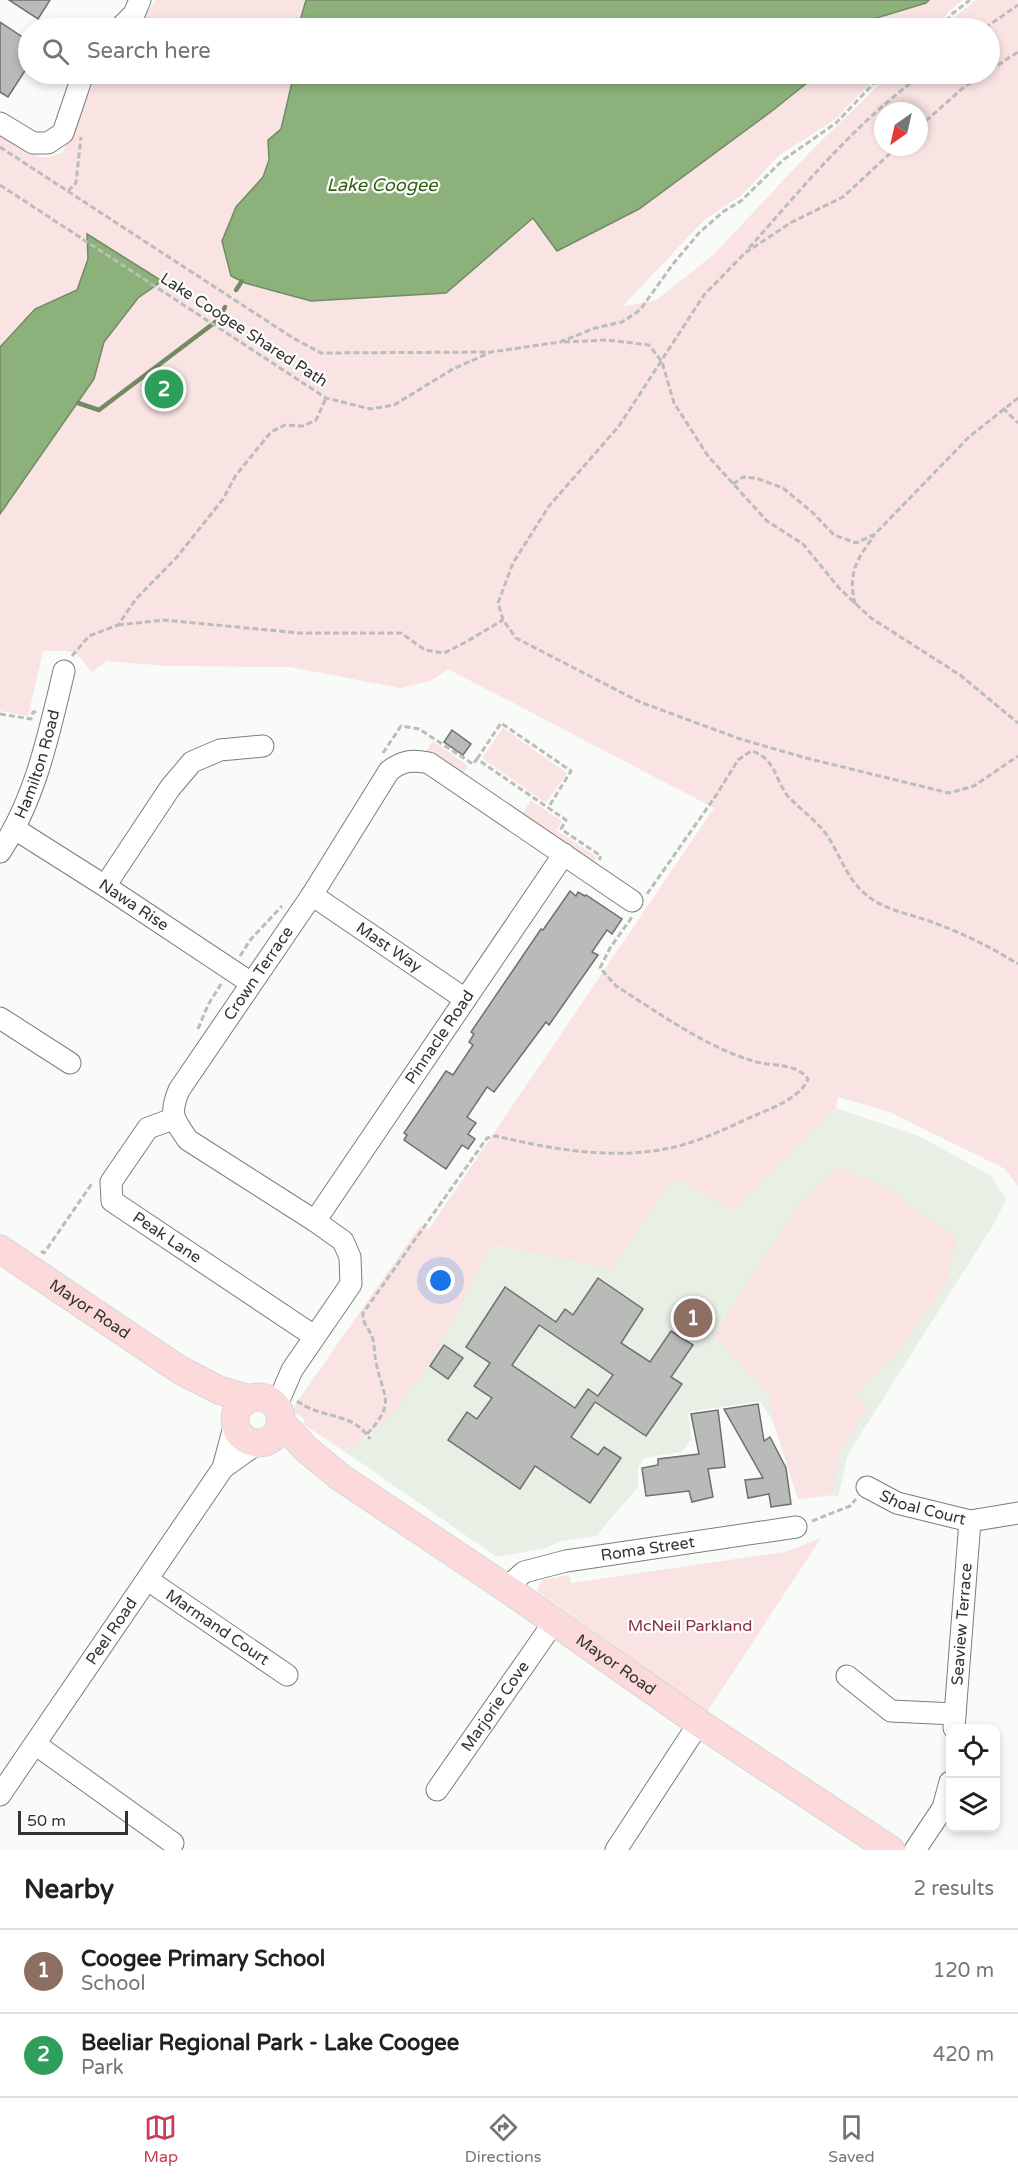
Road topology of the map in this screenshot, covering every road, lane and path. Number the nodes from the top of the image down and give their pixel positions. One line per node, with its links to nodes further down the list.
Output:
1 (140, 0): 4 (street)
2 (970, 0): 5 (path)
3 (1018, 5): 6 (path)
4 (130, 18)
5 (949, 18)
6 (999, 18)
7 (1018, 52): 8 (path)
8 (1000, 64)
9 (80, 84): 14 (street)
10 (874, 84): 19 (path, Lake Coogee Shared Path)
11 (908, 84): 18 (path)
12 (969, 84): 13 (path)
13 (928, 119)
14 (0, 123)
15 (0, 147): 20 (path)
16 (887, 156): 18 (path)
17 (0, 185): 22 (path, Lake Coogee Shared Path)
18 (745, 253): 21 (path)
19 (560, 342): 20 (path, Lake Coogee Shared Path); 21 (path)
20 (491, 352): 22 (path, Lake Coogee Shared Path)
21 (662, 362): 26 (path); 29 (path)
22 (326, 398): 30 (path)
23 (1018, 398): 24 (path)
24 (1003, 408): 25 (path); 27 (path)
25 (1018, 423)
26 (733, 484): 27 (path); 28 (path)
27 (875, 534): 28 (path)
28 (855, 604): 34 (path)
29 (503, 620): 30 (path); 36 (path)
30 (118, 625): 31 (path)
31 (64, 671): 33 (street, Hamilton Road)
32 (0, 714): 33 (path)
33 (53, 715): 39 (street, Hamilton Road)
34 (1018, 723)
35 (264, 746): 42 (street)
36 (1018, 756)
37 (477, 759): 38 (path)
38 (548, 808)
39 (15, 829): 40 (street, Hamilton Road); 42 (street, Nawa Rise)
40 (0, 852)
41 (564, 854): 43 (street, Crown Terrace); 44 (street, Crown Terrace); 47 (street, Pinnacle Road)
42 (105, 886): 46 (street, Nawa Rise)
43 (312, 895): 46 (street, Crown Terrace); 47 (street, Mast Way)
44 (638, 903): 45 (path); 55 (path)
45 (1018, 964)
46 (251, 983): 50 (street, Crown Terrace)
47 (465, 999): 51 (street, Pinnacle Road)
48 (0, 1018): 49 (street)
49 (69, 1063)
50 (173, 1119): 51 (street); 53 (street, Peak Lane)
51 (315, 1221): 53 (street)
52 (0, 1249): 54 (main road, Mayor Road)
53 (315, 1336): 54 (street)
54 (262, 1410): 55 (path); 57 (main road, Mayor Road); 58 (street, Peel Road); 59 (main road, Mayor Road)
55 (367, 1434): 56 (path)
56 (370, 1439)
57 (260, 1443): 58 (street, Peel Road); 59 (main road, Mayor Road)
58 (223, 1468): 64 (street, Peel Road)
59 (340, 1477): 65 (main road, Mayor Road)
60 (867, 1487): 62 (street, Shoal Court); 63 (path)
61 (1018, 1513): 62 (street, Shoal Court)
62 (970, 1521): 69 (street, Seaview Terrace)
63 (796, 1527): 65 (street, Roma Street)
64 (148, 1580): 67 (street, Marmand Court); 71 (street, Peel Road)
65 (506, 1588): 66 (main road, Mayor Road)
66 (554, 1622): 70 (main road, Mayor Road); 72 (street, Marjorie Cove)
67 (287, 1675)
68 (847, 1676): 69 (street)
69 (954, 1721)
70 (699, 1723): 76 (street); 77 (main road, Mayor Road)
71 (35, 1744): 73 (street, Peel Road); 75 (street)
72 (436, 1790)
73 (0, 1795)
74 (946, 1798): 78 (street)
75 (173, 1843)
76 (616, 1850)
77 (891, 1850)
78 (915, 1850)

